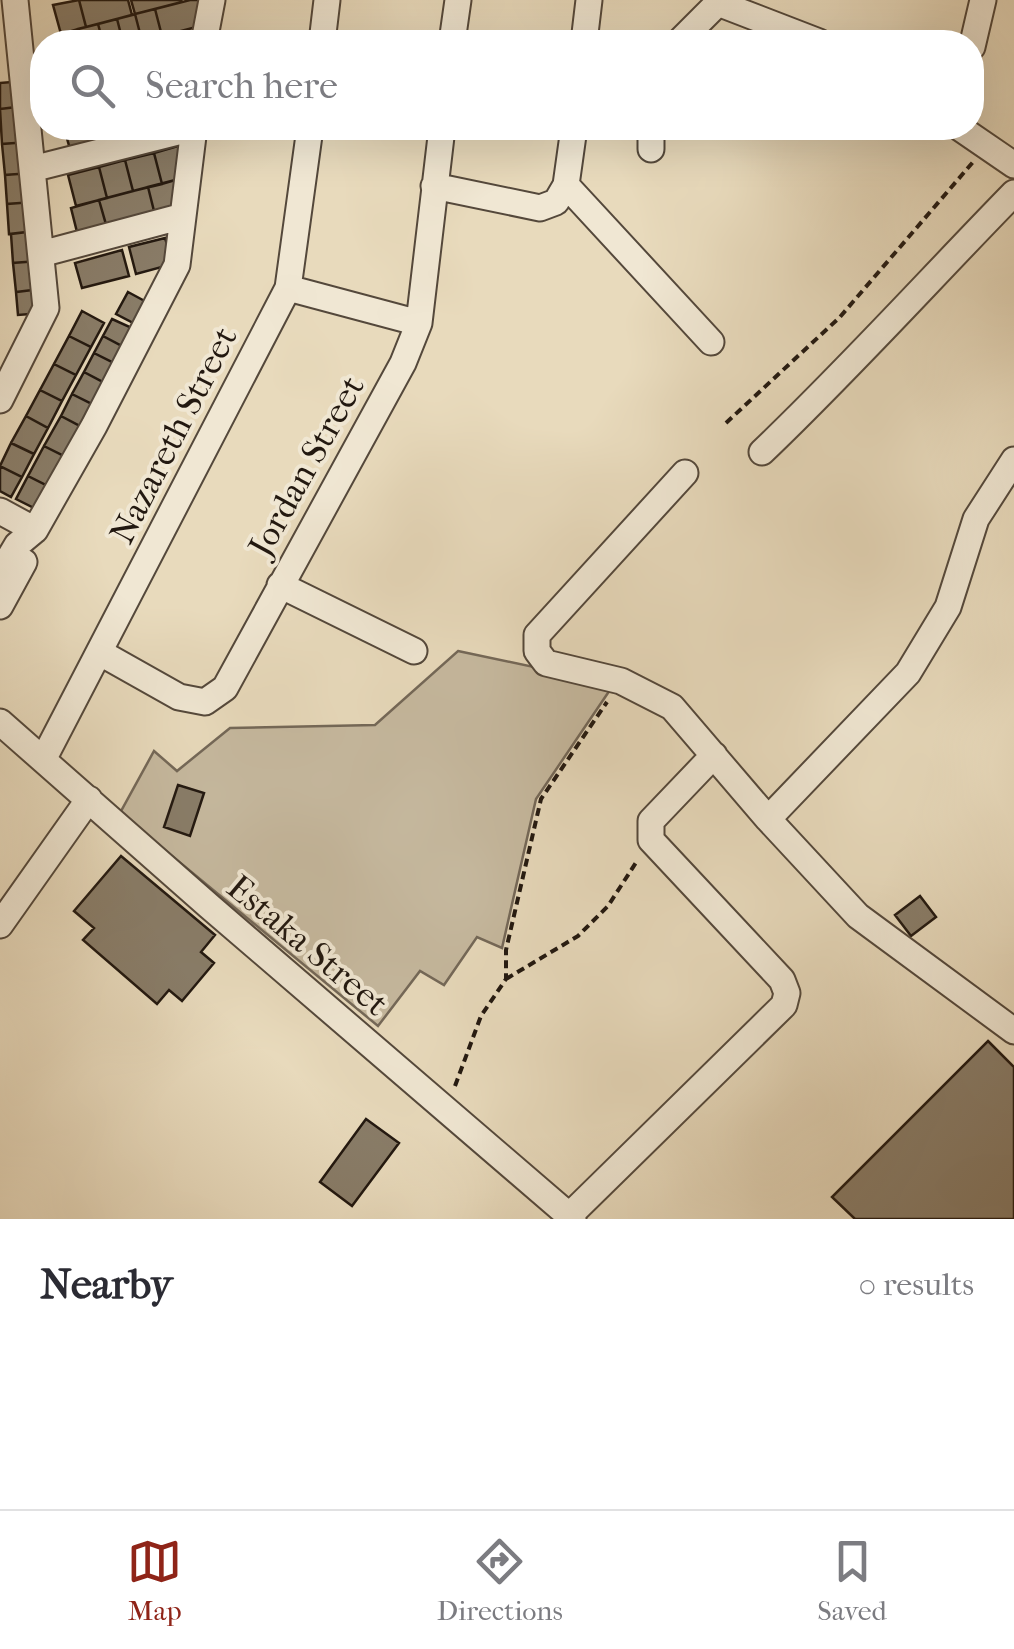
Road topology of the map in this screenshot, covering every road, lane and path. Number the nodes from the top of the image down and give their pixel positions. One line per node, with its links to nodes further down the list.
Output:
1 (16, 0): 15 (street)
2 (212, 0): 8 (street)
3 (328, 0): 9 (street)
4 (458, 0): 10 (street)
5 (589, 0): 11 (street)
6 (983, 0): 14 (street)
7 (718, 2): 12 (street); 13 (street)
8 (202, 30)
9 (324, 30)
10 (454, 30)
11 (585, 30)
12 (690, 30)
13 (789, 30)
14 (976, 30)
15 (30, 67)
16 (32, 140): 25 (street)
17 (147, 140): 25 (street)
18 (192, 140): 29 (street)
19 (308, 140): 31 (street, Nazareth Street)
20 (440, 140): 27 (street, Jordan Street)
21 (572, 140): 26 (street)
22 (976, 140): 23 (street)
23 (986, 147): 24 (street); 35 (path)
24 (1014, 165)
25 (32, 169): 30 (street)
26 (566, 185): 27 (street); 33 (street)
27 (434, 186): 32 (street, Jordan Street)
28 (1014, 193): 36 (street)
29 (183, 216): 30 (street); 40 (street)
30 (40, 254): 34 (street)
31 (288, 288): 32 (street); 45 (street, Nazareth Street)
32 (418, 323): 42 (street, Jordan Street)
33 (712, 342)
34 (0, 400)
35 (726, 423)
36 (762, 452)
37 (1014, 460): 51 (street)
38 (686, 473): 46 (street)
39 (0, 511): 40 (street)
40 (33, 533): 41 (street); 43 (street)
41 (0, 574)
42 (280, 585): 44 (street); 45 (street, Jordan Street)
43 (0, 606)
44 (414, 651)
45 (99, 652): 49 (street, Nazareth Street)
46 (621, 681): 48 (street); 54 (path)
47 (0, 722): 49 (street, Estaka Street)
48 (714, 755): 51 (street); 52 (street)
49 (44, 758): 50 (street, Estaka Street)
50 (90, 799): 53 (street); 56 (street, Estaka Street)
51 (768, 818): 55 (street)
52 (651, 840): 54 (path); 57 (street)
53 (0, 925)
54 (506, 979): 56 (path)
55 (1014, 1031)
56 (446, 1109): 57 (street, Estaka Street)
57 (571, 1217)

